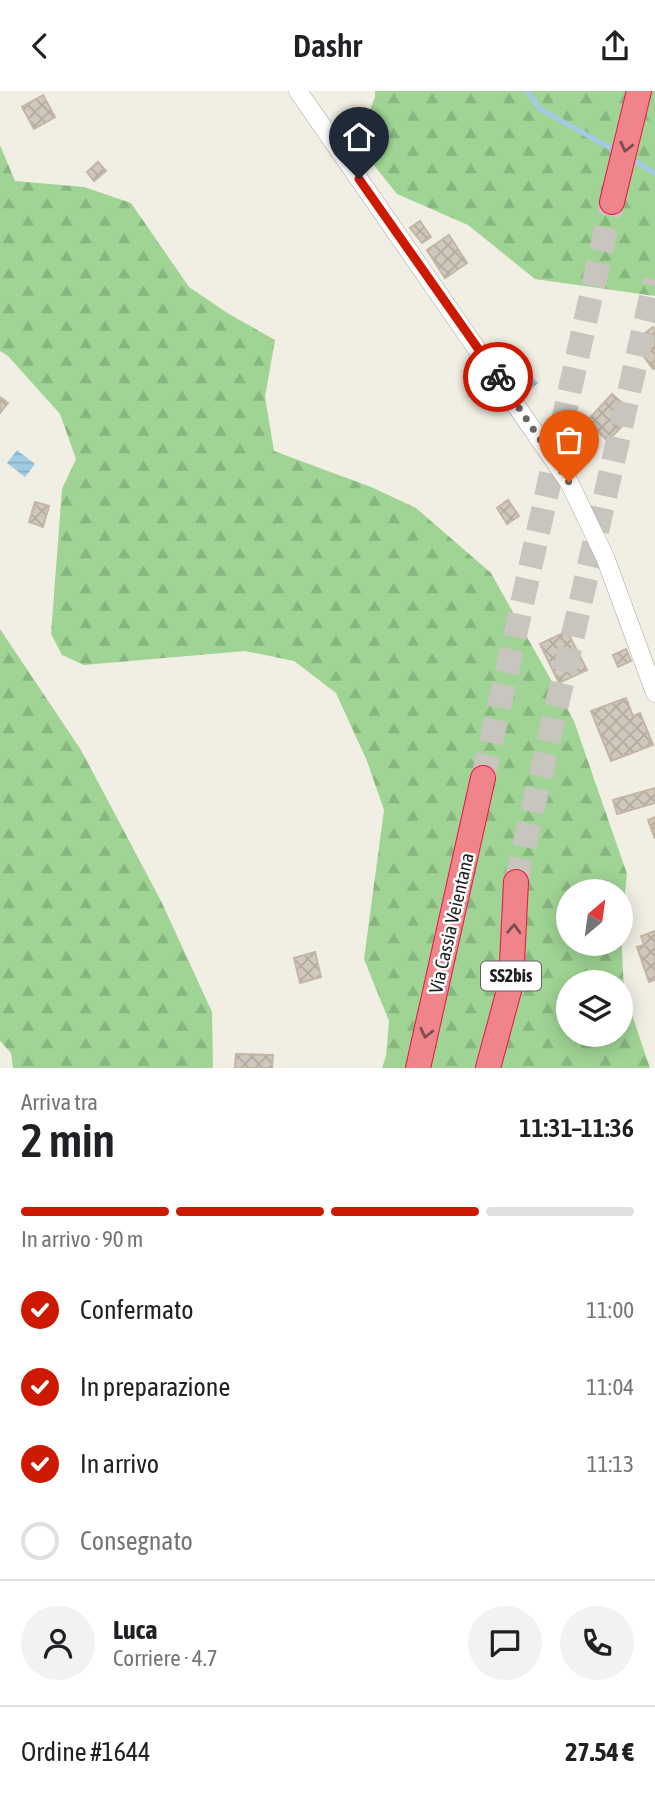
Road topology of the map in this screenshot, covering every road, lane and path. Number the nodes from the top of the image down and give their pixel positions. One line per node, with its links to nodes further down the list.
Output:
1 (298, 91): 4 (street)
2 (639, 91): 3 (highway, one-way to 3)
3 (612, 202)
4 (653, 681)
5 (483, 778): 7 (highway, Via Cassia Veientana, one-way to 7)
6 (516, 882): 8 (highway, SS2bis, one-way to 6)
7 (418, 1068)
8 (488, 1068)

